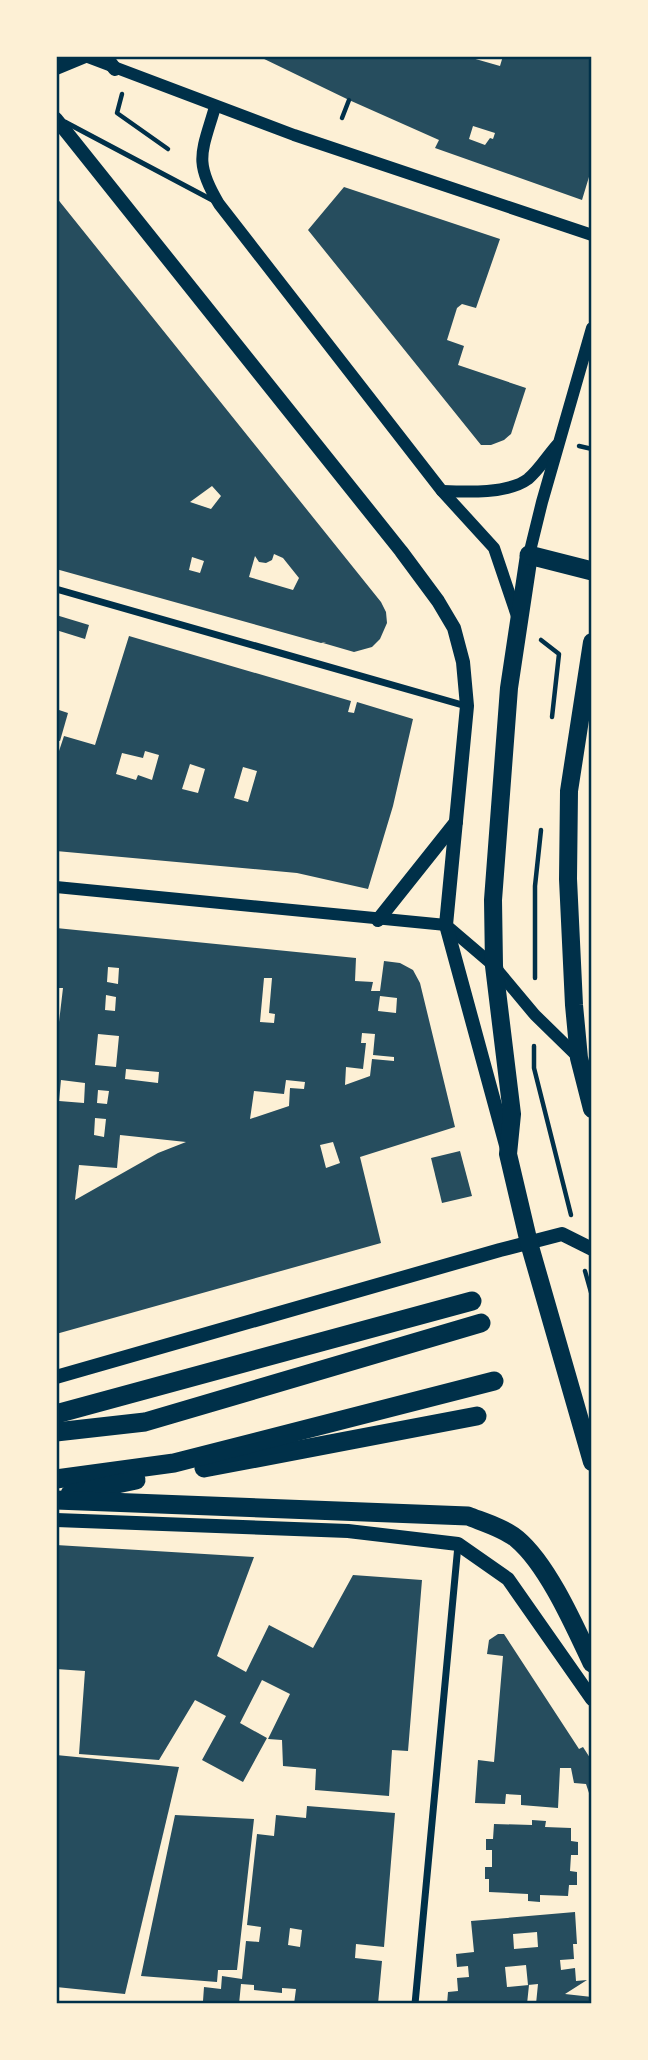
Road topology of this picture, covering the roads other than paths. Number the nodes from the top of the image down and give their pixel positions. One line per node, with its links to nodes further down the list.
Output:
1 (85, 56): 3 (main road); 4 (street)
2 (105, 56): 4 (main road)
3 (56, 68)
4 (121, 71): 5 (street)
5 (215, 107): 7 (street); 8 (street)
6 (56, 118): 7 (lane); 17 (main road)
7 (219, 204): 11 (street)
8 (592, 234)
9 (592, 328): 10 (street)
10 (559, 442): 11 (street); 12 (street)
11 (442, 491): 15 (street)
12 (529, 555): 13 (highway); 15 (main road)
13 (592, 571)
14 (56, 589): 17 (street)
15 (519, 623): 22 (main road)
16 (592, 642): 23 (main road)
17 (467, 706): 18 (main road)
18 (456, 821): 20 (main road); 21 (main road)
19 (56, 887): 20 (street)
20 (378, 920): 21 (street)
21 (446, 925): 22 (street); 25 (main road)
22 (494, 966): 23 (street); 25 (main road)
23 (579, 1058): 24 (main road)
24 (592, 1110)
25 (508, 1154): 26 (main road)
26 (529, 1243): 27 (main road); 30 (main road); 35 (main road)
27 (592, 1249)
28 (472, 1301): 32 (highway)
29 (481, 1323): 34 (highway)
30 (56, 1377)
31 (494, 1381): 36 (highway)
32 (56, 1414)
33 (477, 1416): 37 (highway)
34 (56, 1432)
35 (592, 1462)
36 (56, 1479)
37 (56, 1500): 40 (highway)
38 (56, 1520): 39 (main road)
39 (458, 1544): 41 (main road); 42 (street)
40 (592, 1663)
41 (592, 1699)
42 (415, 2004)

